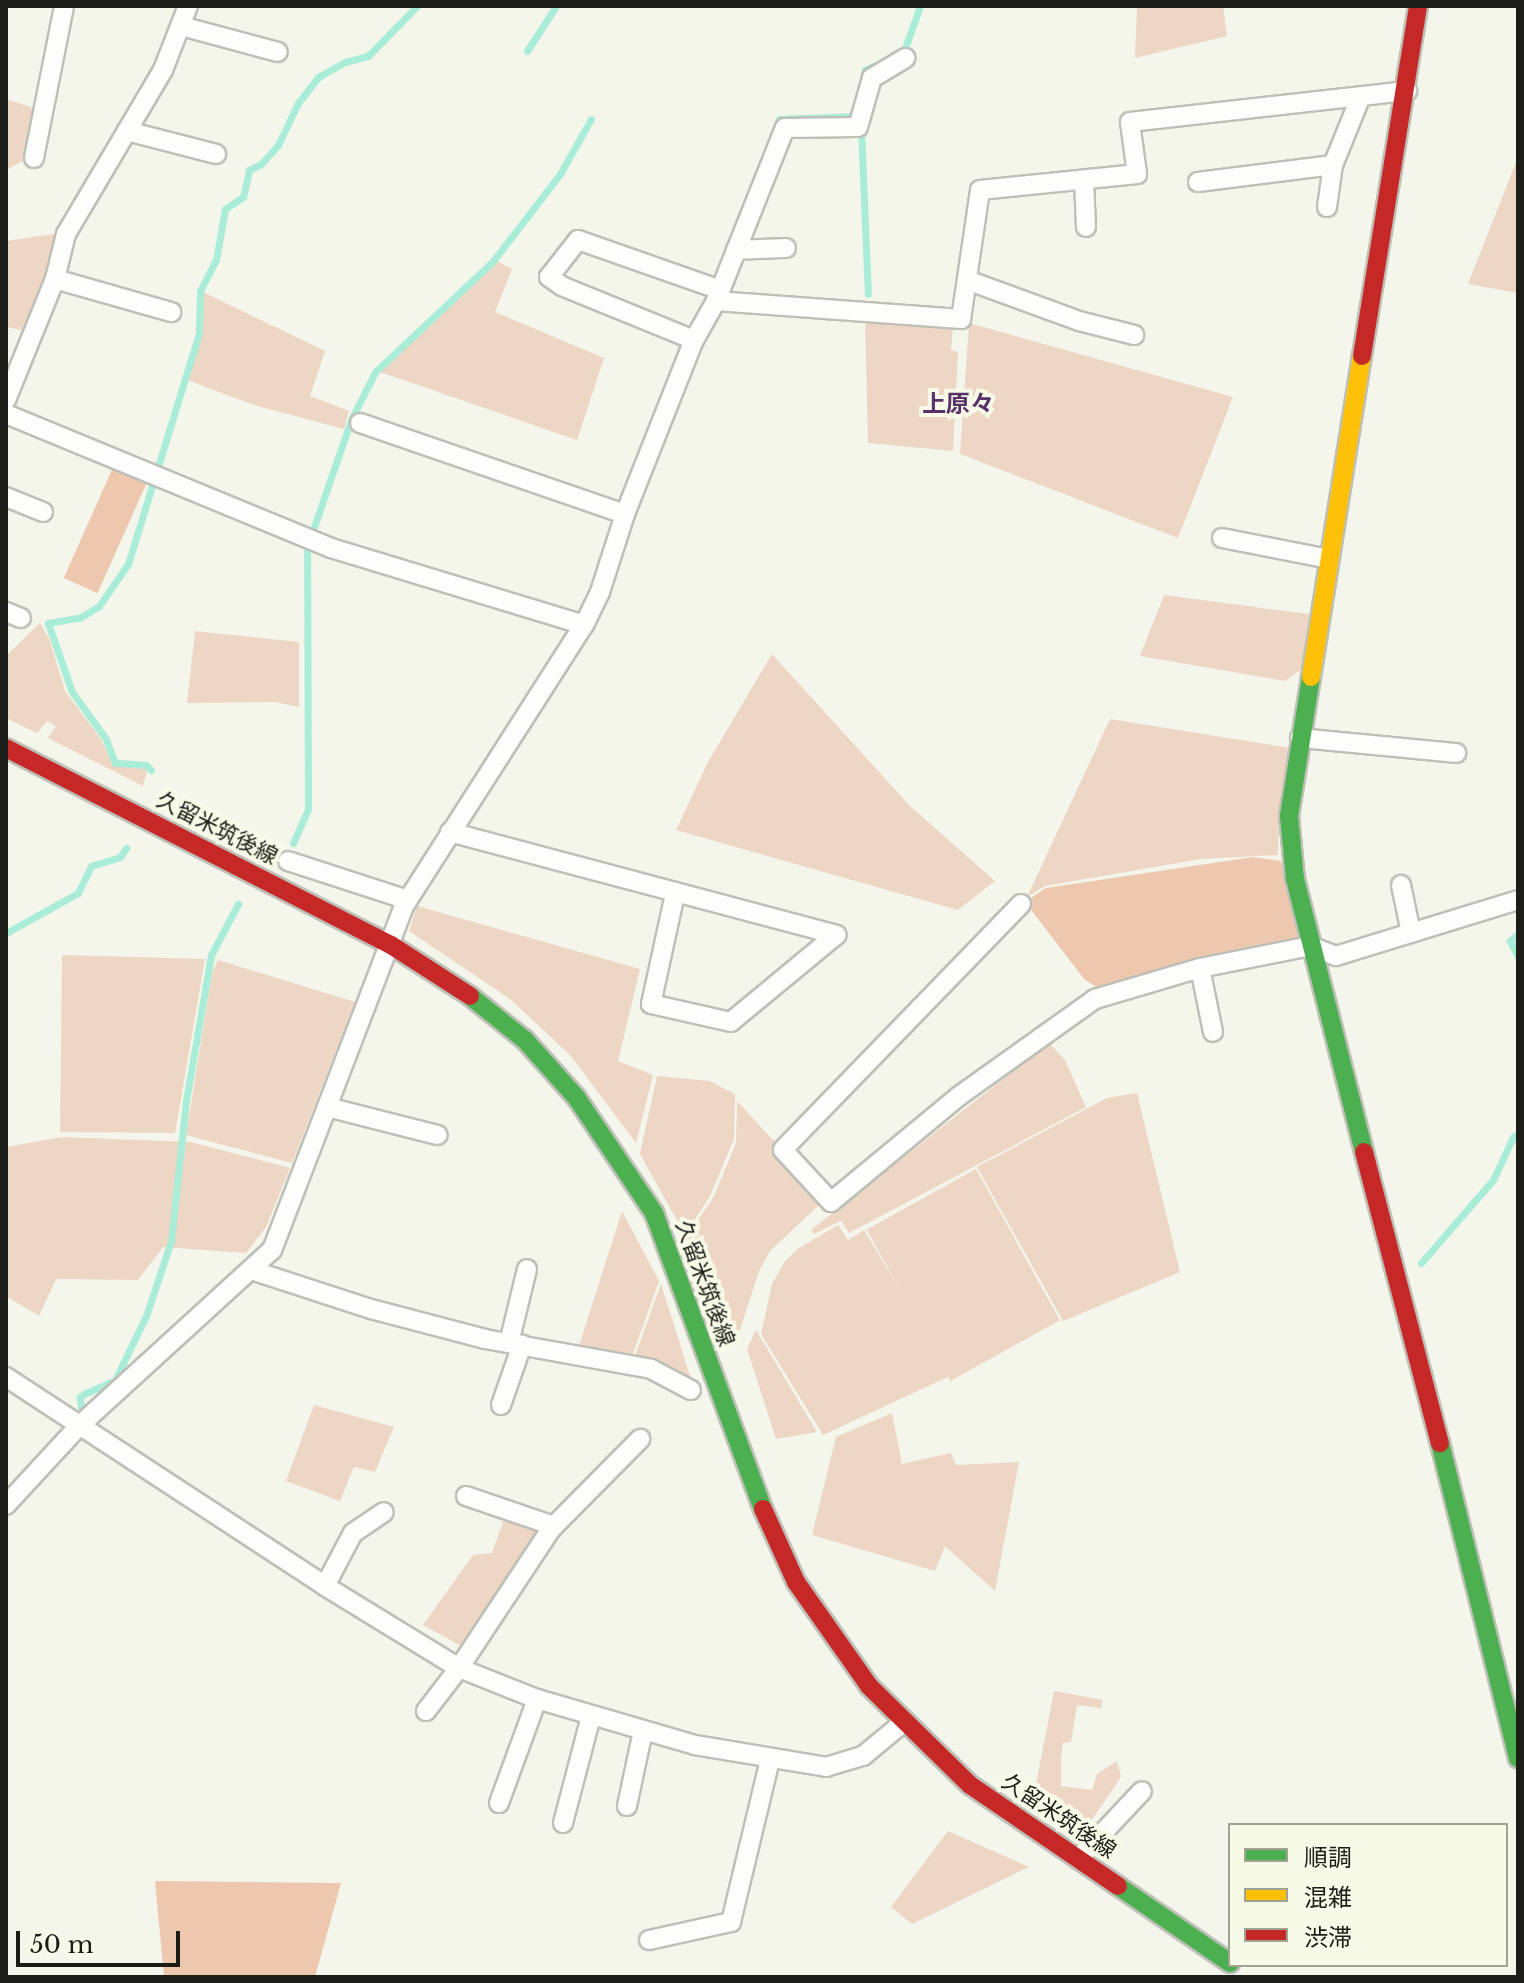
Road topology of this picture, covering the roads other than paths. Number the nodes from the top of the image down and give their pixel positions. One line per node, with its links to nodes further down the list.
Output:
1 (64, 6): 11 (street)
2 (188, 6): 4 (street)
3 (1418, 6): 7 (street)
4 (181, 26): 5 (street); 9 (street)
5 (278, 52)
6 (905, 58): 18 (street)
7 (1407, 91): 8 (street); 32 (street)
8 (1361, 96): 12 (street); 13 (street)
9 (127, 131): 10 (street); 19 (street)
10 (216, 154)
11 (34, 158)
12 (1333, 165): 14 (street); 15 (street)
13 (1084, 180): 16 (street); 20 (street)
14 (1198, 182)
15 (1327, 207)
16 (1086, 227)
17 (786, 248): 18 (street)
18 (736, 250): 21 (street)
19 (55, 279): 22 (street); 25 (street)
20 (967, 280): 21 (street); 23 (street)
21 (718, 296): 24 (street); 24 (street)
22 (171, 312)
23 (1134, 335)
24 (694, 340): 30 (street)
25 (6, 400)
26 (6, 414): 33 (street)
27 (360, 423): 30 (street)
28 (6, 497): 29 (street)
29 (43, 512)
30 (625, 514): 33 (street)
31 (1222, 538): 32 (street)
32 (1329, 559): 34 (street)
33 (584, 625): 37 (street)
34 (1300, 738): 36 (street); 46 (street)
35 (6, 748): 45 (street, 久留米筑後線)
36 (1456, 753)
37 (450, 832): 40 (street); 41 (street)
38 (288, 861): 41 (street)
39 (1401, 885): 44 (street)
40 (675, 894): 40 (street)
41 (408, 900): 45 (street)
42 (1518, 900): 44 (street)
43 (1021, 904): 47 (street)
44 (1411, 933): 46 (street)
45 (391, 945): 49 (street); 68 (street, 久留米筑後線)
46 (1310, 946): 47 (street); 70 (street)
47 (1200, 968): 48 (street)
48 (1213, 1032)
49 (327, 1107): 50 (street); 52 (street)
50 (438, 1135)
51 (527, 1269): 53 (street)
52 (251, 1270): 53 (street); 57 (street)
53 (515, 1344): 55 (street); 56 (street)
54 (6, 1377): 57 (street)
55 (691, 1390)
56 (501, 1405)
57 (79, 1426): 60 (street); 63 (street)
58 (640, 1439): 62 (street)
59 (466, 1496): 62 (street)
60 (7, 1501)
61 (384, 1512): 63 (street)
62 (554, 1526): 64 (street)
63 (325, 1586): 64 (street)
64 (459, 1668): 65 (street); 66 (street)
65 (537, 1699): 67 (street); 73 (street)
66 (426, 1711)
67 (591, 1716): 69 (street); 75 (street)
68 (904, 1722): 71 (street); 76 (street, 久留米筑後線)
69 (643, 1731): 71 (street); 74 (street)
70 (1518, 1759)
71 (770, 1760): 77 (street)
72 (1142, 1791): 76 (street)
73 (499, 1803)
74 (627, 1806)
75 (563, 1823)
76 (1078, 1859): 78 (street, 久留米筑後線)
77 (649, 1940)
78 (1228, 1961)

